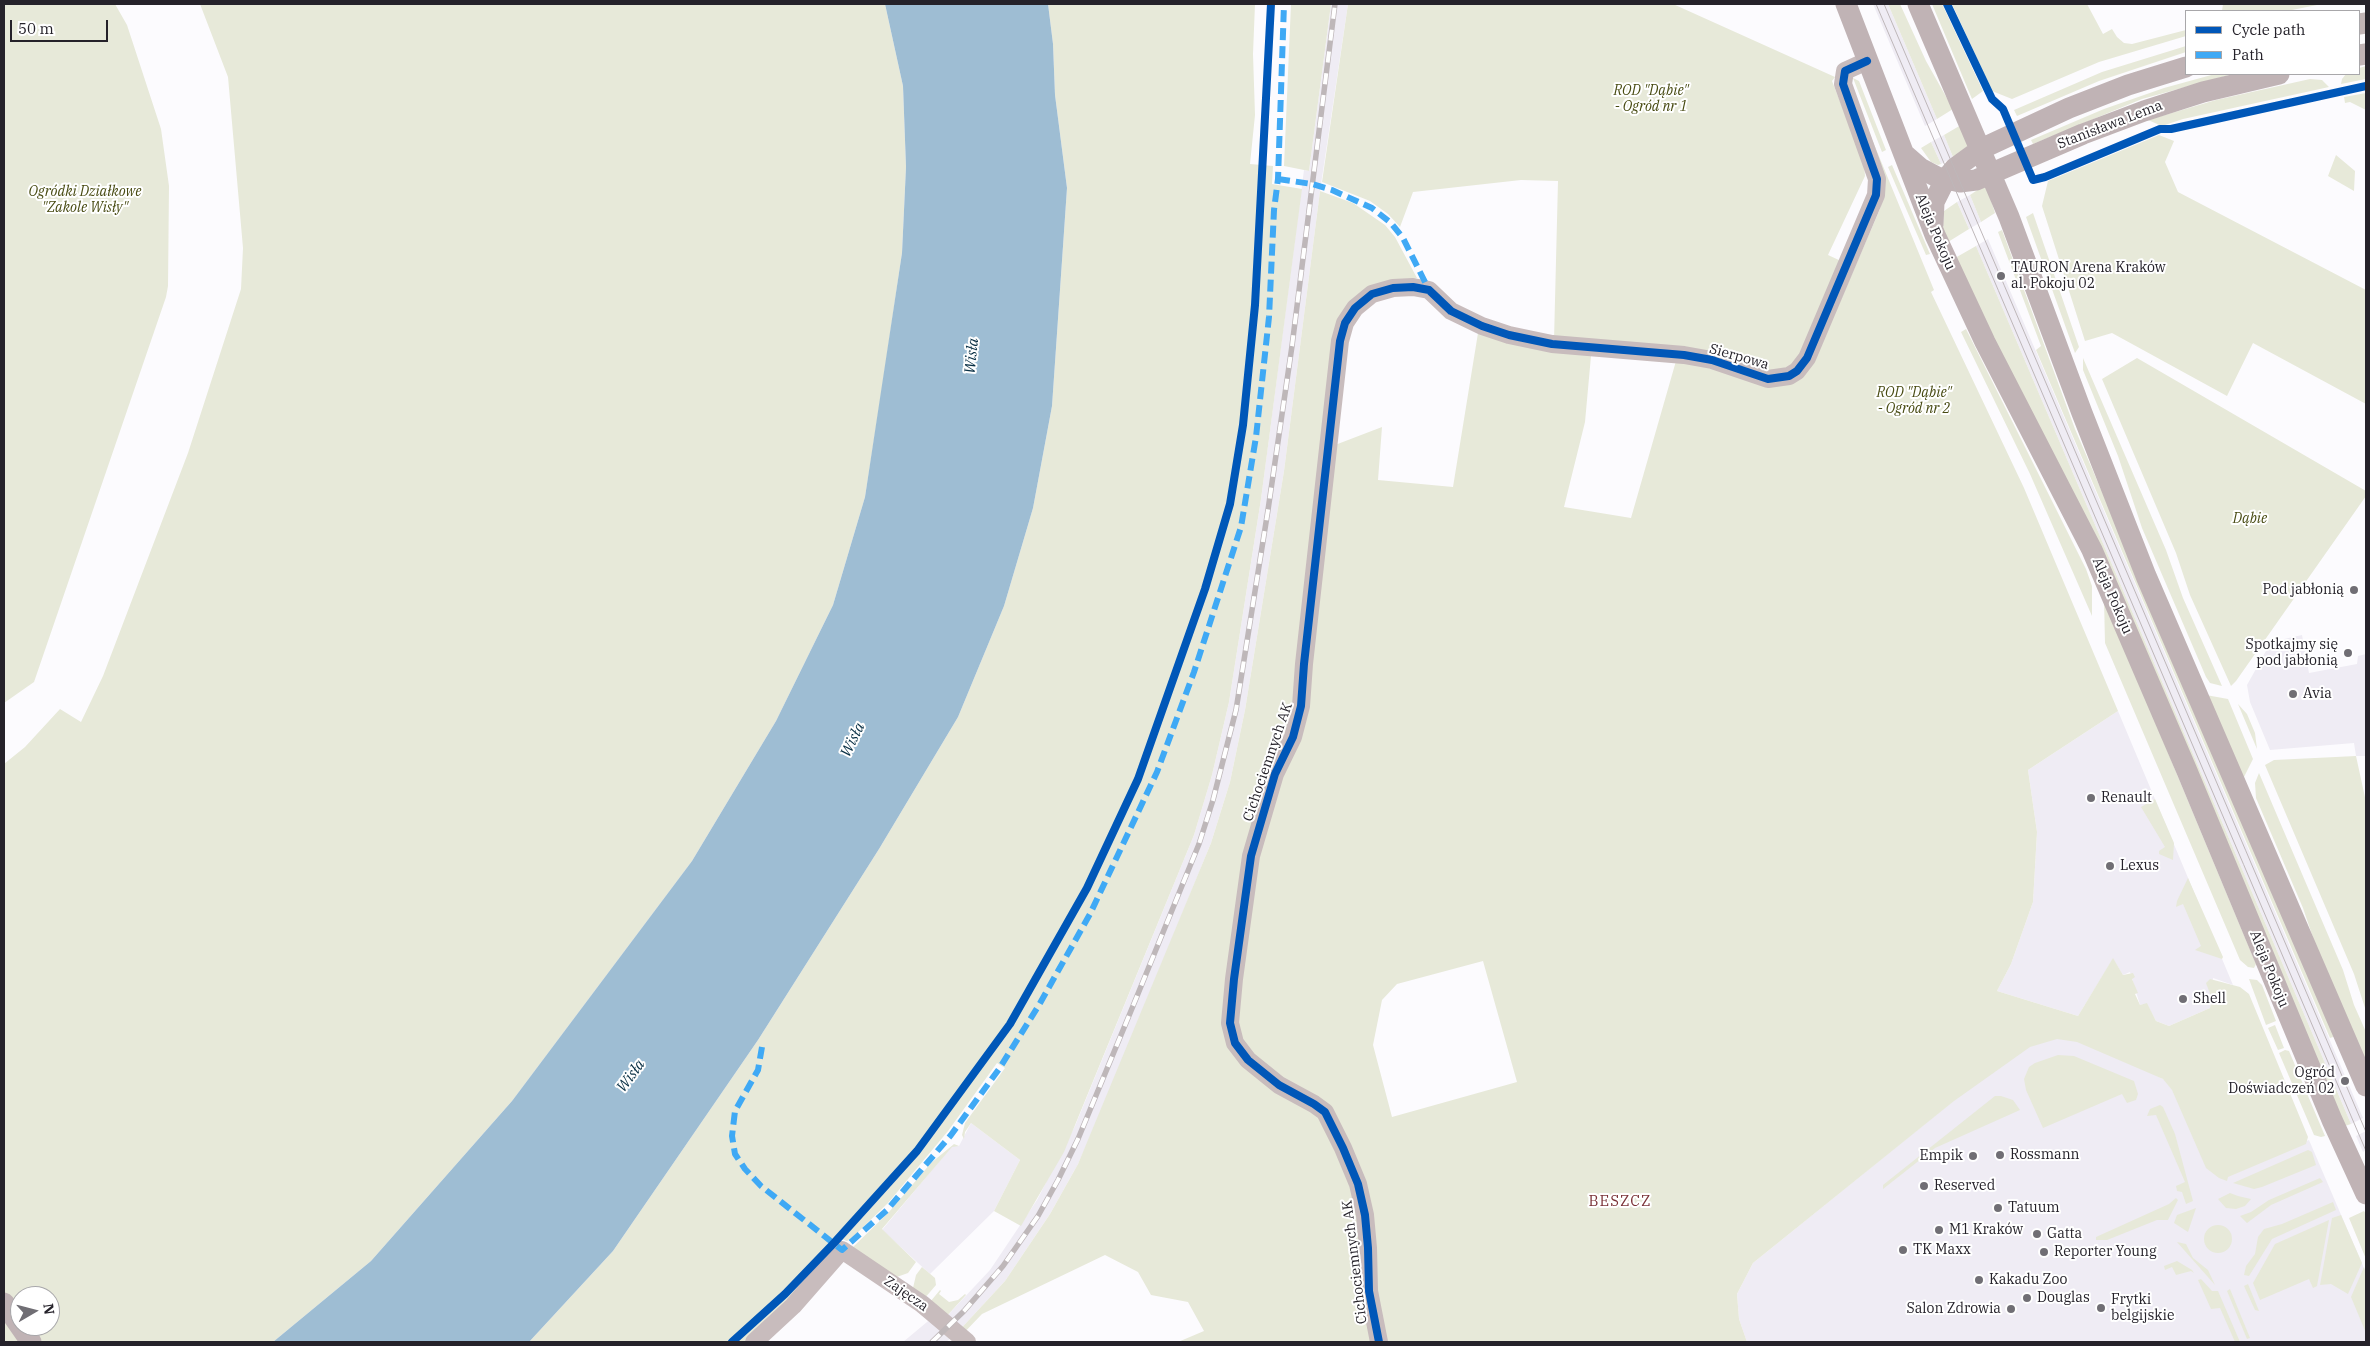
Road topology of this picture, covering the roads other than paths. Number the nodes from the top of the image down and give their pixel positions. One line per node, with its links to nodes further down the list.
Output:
1 (1846, 4): 3 (main road, Aleja Pokoju)
2 (1919, 7): 7 (main road)
3 (1857, 14): 4 (main road, Aleja Pokoju)
4 (1867, 61): 8 (main road, Aleja Pokoju); 12 (street, Sierpowa)
5 (2185, 67): 7 (main road)
6 (2275, 75): 9 (main road, Stanisława Lema)
7 (1981, 149): 9 (main road); 10 (main road)
8 (1903, 154): 10 (main road, Stanisława Lema); 11 (main road, Aleja Pokoju)
9 (1992, 175): 10 (main road, Stanisława Lema); 13 (main road)
10 (1945, 180): 11 (main road)
11 (1935, 235): 14 (main road, Aleja Pokoju)
12 (1429, 290): 21 (street, Cichociemnych AK)
13 (2366, 1086)
14 (2366, 1194)
15 (4, 1303): 18 (main road)
16 (4, 1326): 17 (main road)
17 (15, 1342)
18 (31, 1342)
19 (754, 1342): 20 (street, Zajęcza)
20 (965, 1342)
21 (1379, 1342)

